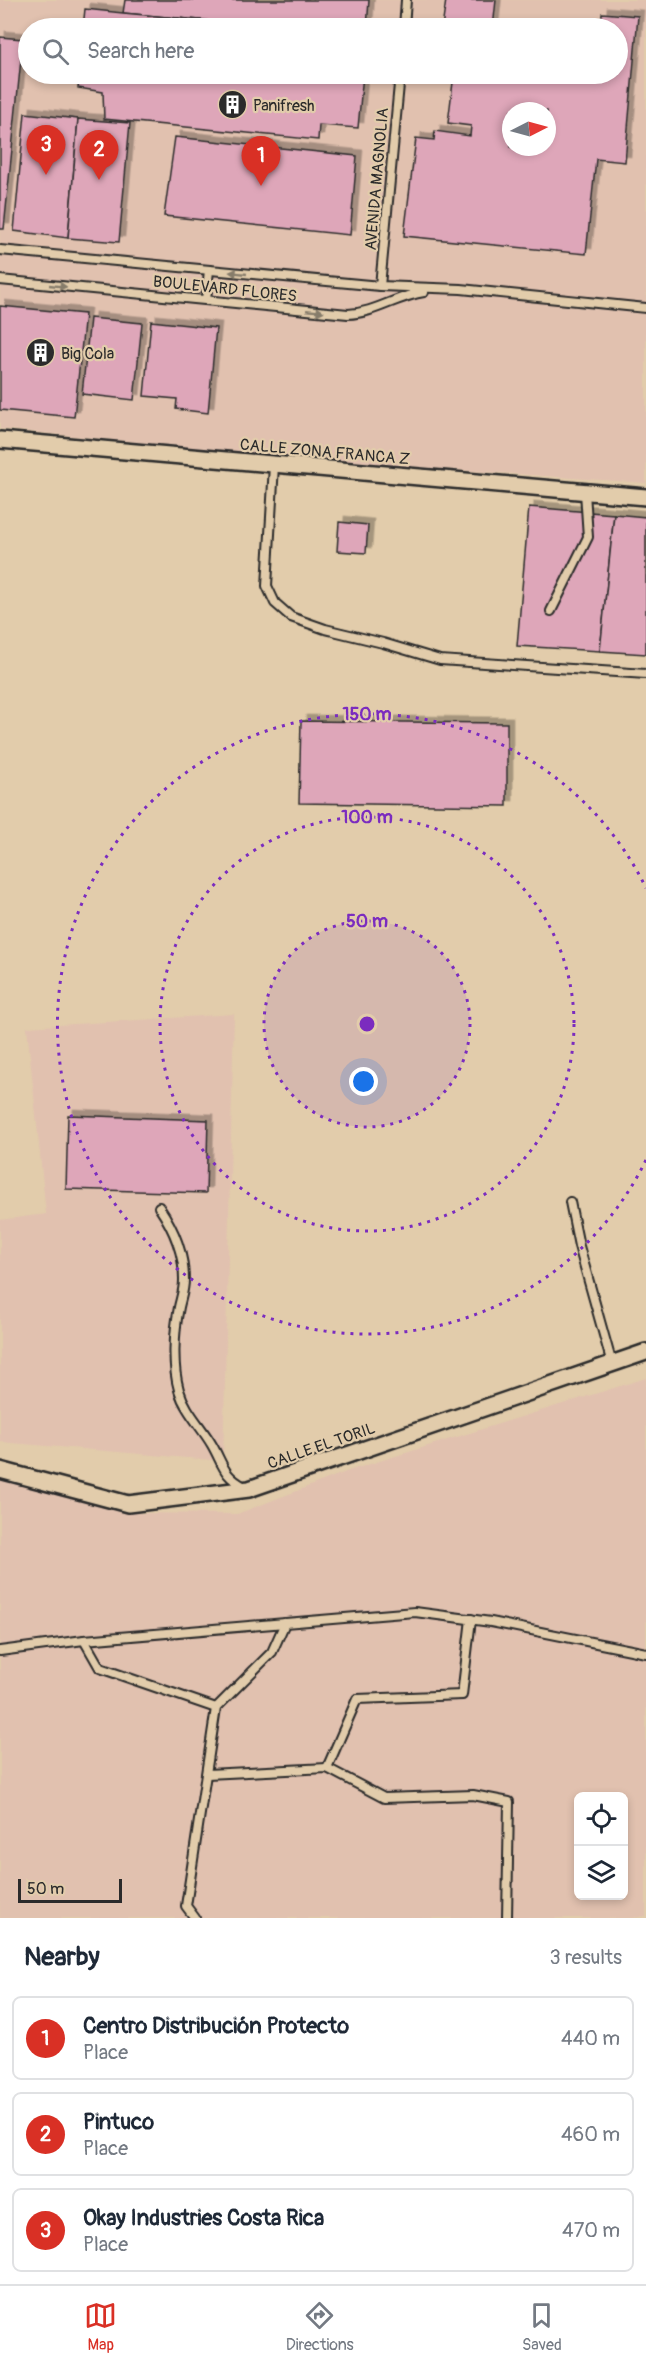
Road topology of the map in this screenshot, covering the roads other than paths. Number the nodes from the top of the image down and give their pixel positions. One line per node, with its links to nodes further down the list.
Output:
1 (406, 0): 2 (lane)
2 (405, 18)
3 (399, 84): 7 (lane, AVENIDA MAGNOLIA)
4 (0, 250): 5 (lane, BOULEVARD FLORES)
5 (209, 270): 7 (lane, BOULEVARD FLORES, one-way to 5); 9 (lane)
6 (0, 280): 9 (lane, BOULEVARD FLORES, one-way to 9)
7 (380, 286): 8 (lane, BOULEVARD FLORES)
8 (443, 289): 9 (lane, BOULEVARD FLORES, one-way to 8); 10 (lane, BOULEVARD FLORES)
9 (206, 300)
10 (646, 308)
11 (0, 440): 12 (street, CALLE ZONA FRANCA Z)
12 (274, 465): 13 (street, CALLE ZONA FRANCA Z); 16 (lane)
13 (585, 492): 14 (street, CALLE ZONA FRANCA Z); 15 (lane)
14 (646, 497)
15 (551, 611)
16 (646, 675)
17 (570, 1202): 20 (lane)
18 (159, 1207): 22 (lane)
19 (646, 1352): 20 (street, CALLE EL TORIL)
20 (612, 1364): 22 (street, CALLE EL TORIL)
21 (0, 1470): 22 (street, CALLE EL TORIL)
22 (249, 1489)
23 (471, 1619): 24 (lane); 27 (lane); 29 (lane)
24 (285, 1623): 25 (lane); 28 (lane)
25 (84, 1640): 26 (lane); 28 (lane)
26 (0, 1651)
27 (646, 1653)
28 (216, 1708): 30 (lane)
29 (327, 1768): 30 (lane); 32 (lane)
30 (207, 1774): 31 (lane)
31 (195, 1918)
32 (507, 1918)

